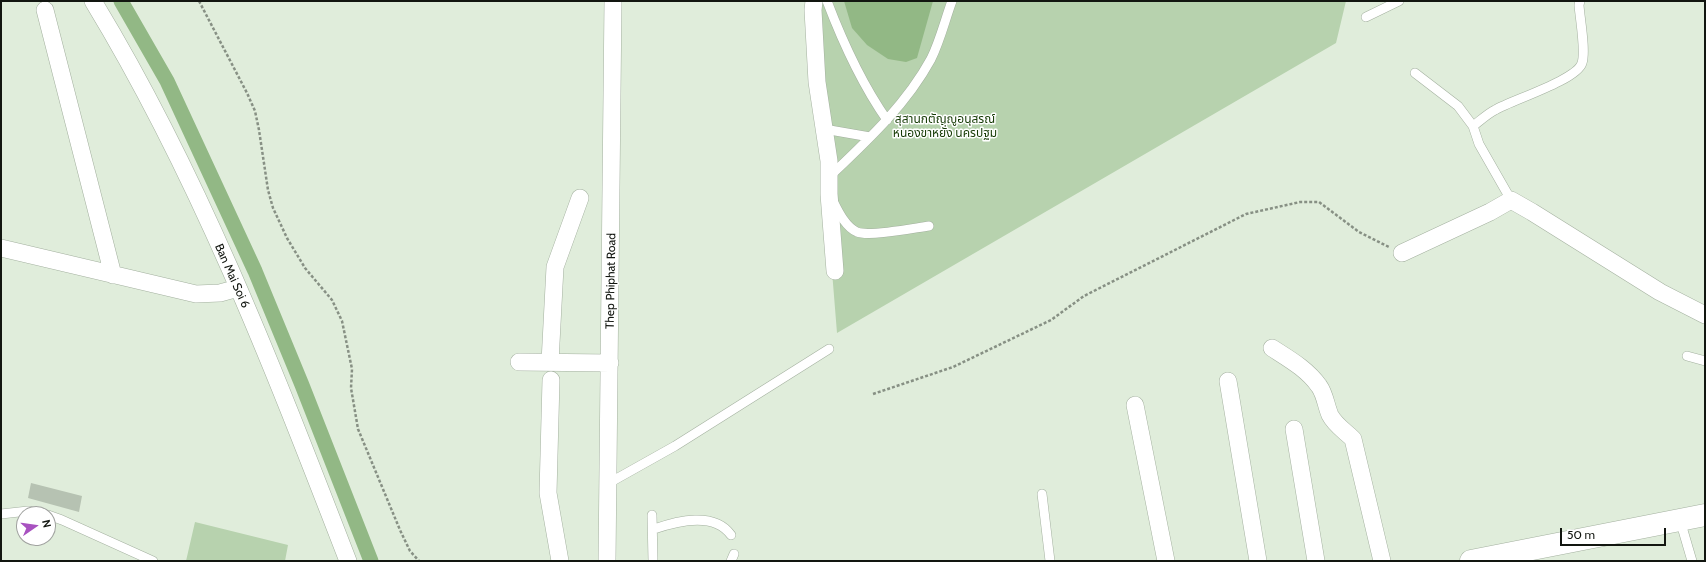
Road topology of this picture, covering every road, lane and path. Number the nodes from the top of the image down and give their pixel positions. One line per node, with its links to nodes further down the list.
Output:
1 (93, 1): 25 (street, Ban Mai Soi 6)
2 (199, 1): 52 (path)
3 (613, 1): 33 (street, Thep Phiphat Road)
4 (814, 1): 14 (street)
5 (827, 1): 12 (lane)
6 (952, 1): 12 (lane)
7 (1399, 1): 10 (lane)
8 (1580, 1): 13 (lane)
9 (45, 10): 24 (street)
10 (1366, 17)
11 (1415, 73): 13 (lane)
12 (887, 120): 15 (lane)
13 (1473, 126): 19 (lane)
14 (824, 129): 15 (lane); 16 (street)
15 (870, 137): 16 (lane)
16 (829, 177): 17 (street)
17 (829, 194): 20 (lane); 23 (street)
18 (580, 198): 32 (street)
19 (1511, 200): 22 (street); 26 (street)
20 (929, 226)
21 (1, 248): 24 (street)
22 (1402, 253): 36 (path)
23 (835, 271)
24 (113, 275): 25 (street)
25 (238, 288): 51 (street, Ban Mai Soi 6)
26 (1705, 315)
27 (1272, 348): 60 (street)
28 (829, 349): 39 (lane)
29 (1687, 356): 30 (lane)
30 (1705, 361)
31 (518, 362): 32 (street)
32 (550, 362): 33 (street)
33 (610, 363): 39 (street, Thep Phiphat Road)
34 (551, 380): 53 (street)
35 (1228, 381): 58 (street)
36 (873, 394)
37 (1135, 405): 57 (street)
38 (1294, 429): 59 (street)
39 (609, 482): 54 (street, Thep Phiphat Road)
40 (1042, 494): 56 (lane)
41 (16, 512): 42 (lane)
42 (1, 514)
43 (1705, 515): 46 (main road)
44 (652, 516): 47 (lane)
45 (56, 518): 50 (lane)
46 (1680, 520): 49 (main road); 62 (lane)
47 (654, 529): 48 (lane); 55 (lane)
48 (732, 536)
49 (1509, 557): 61 (main road)
50 (153, 561)
51 (348, 561)
52 (419, 561)
53 (560, 561)
54 (607, 561)
55 (653, 561)
56 (1050, 561)
57 (1166, 561)
58 (1258, 561)
59 (1316, 561)
60 (1382, 561)
61 (1471, 561)
62 (1692, 561)

